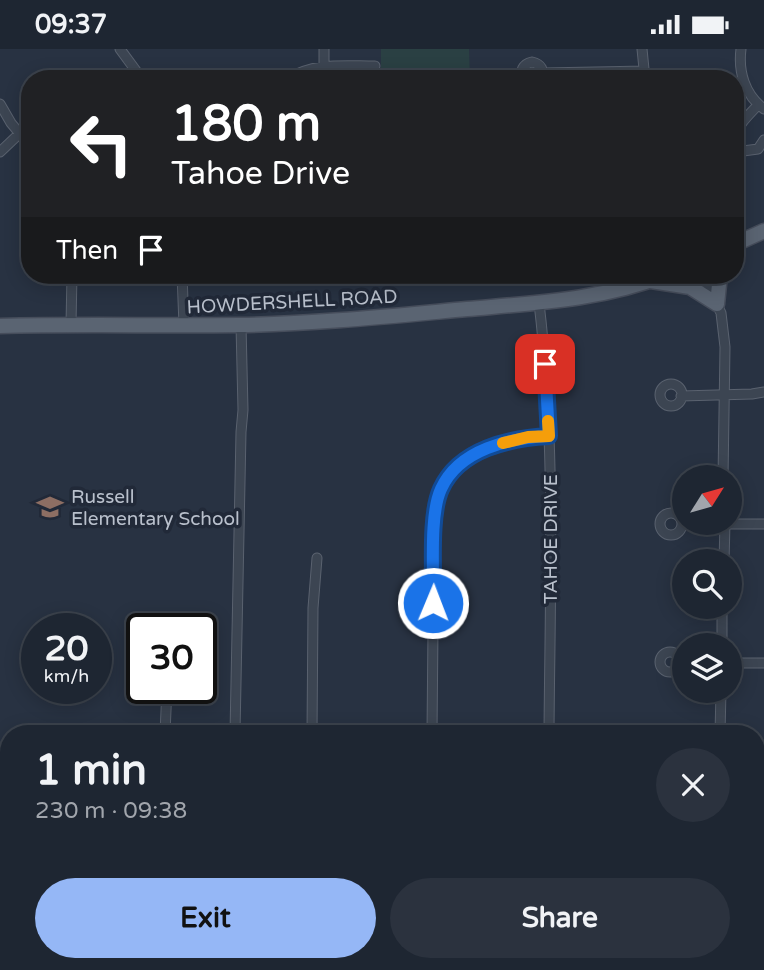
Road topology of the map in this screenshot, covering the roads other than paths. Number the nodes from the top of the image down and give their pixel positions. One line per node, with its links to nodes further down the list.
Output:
1 (121, 49): 7 (street)
2 (324, 49): 5 (street)
3 (642, 49): 11 (street)
4 (741, 49): 12 (street)
5 (324, 66): 6 (street); 8 (street)
6 (375, 66)
7 (136, 70)
8 (307, 70)
9 (522, 70): 10 (street)
10 (541, 70)
11 (644, 70)
12 (741, 70)
13 (744, 83): 15 (street)
14 (0, 104): 17 (street)
15 (761, 107): 16 (street)
16 (744, 122)
17 (19, 134): 20 (street)
18 (764, 140): 19 (street)
19 (744, 151)
20 (0, 152)
21 (764, 231): 22 (main road)
22 (744, 240)
23 (72, 284): 31 (street)
24 (182, 284): 32 (street)
25 (633, 284): 29 (main road, HOWDERSHELL ROAD)
26 (677, 284): 30 (main road)
27 (707, 284): 30 (street)
28 (719, 284): 30 (main road)
29 (540, 303): 33 (main road, HOWDERSHELL ROAD); 38 (street, TAHOE DRIVE)
30 (717, 304): 36 (street)
31 (71, 324): 32 (main road, HOWDERSHELL ROAD); 34 (main road, HOWDERSHELL ROAD)
32 (184, 325): 33 (main road, HOWDERSHELL ROAD)
33 (241, 325): 48 (street)
34 (0, 326)
35 (764, 392): 36 (street)
36 (726, 395): 37 (street); 39 (street)
37 (681, 396)
38 (549, 436): 50 (street); 51 (street, TAHOE DRIVE)
39 (723, 465)
40 (742, 524): 41 (street)
41 (764, 524)
42 (317, 558): 49 (street)
43 (742, 663): 44 (street)
44 (764, 663)
45 (721, 703): 52 (street)
46 (166, 704): 47 (street)
47 (165, 725)
48 (235, 725)
49 (312, 725)
50 (432, 725)
51 (549, 725)
52 (720, 725)

